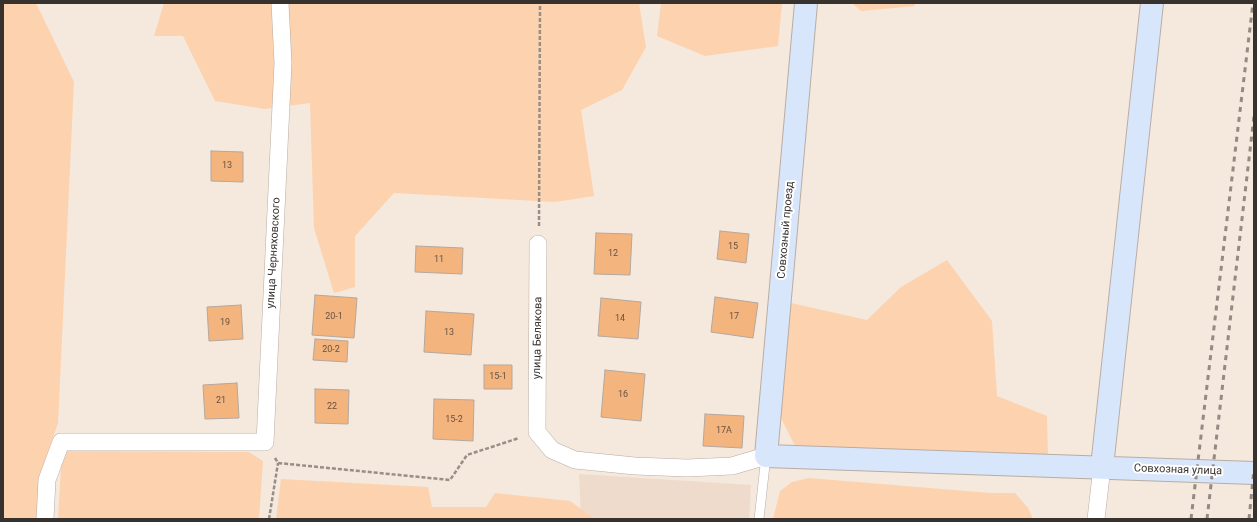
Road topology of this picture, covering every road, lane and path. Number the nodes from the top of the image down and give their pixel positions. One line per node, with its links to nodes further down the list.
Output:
1 (280, 3): 7 (street, улица Черняховского)
2 (540, 3): 5 (path)
3 (806, 3): 8 (main road, Совхозный проезд)
4 (1152, 3): 10 (main road)
5 (538, 244): 6 (street, улица Белякова)
6 (537, 432): 8 (street); 9 (path)
7 (265, 442): 9 (path); 12 (street)
8 (766, 456): 10 (main road, Совхозная улица); 14 (lane)
9 (278, 463): 13 (path)
10 (1102, 467): 11 (main road, Совхозная улица); 15 (street)
11 (1254, 473)
12 (45, 519)
13 (269, 519)
14 (759, 519)
15 (1096, 519)

